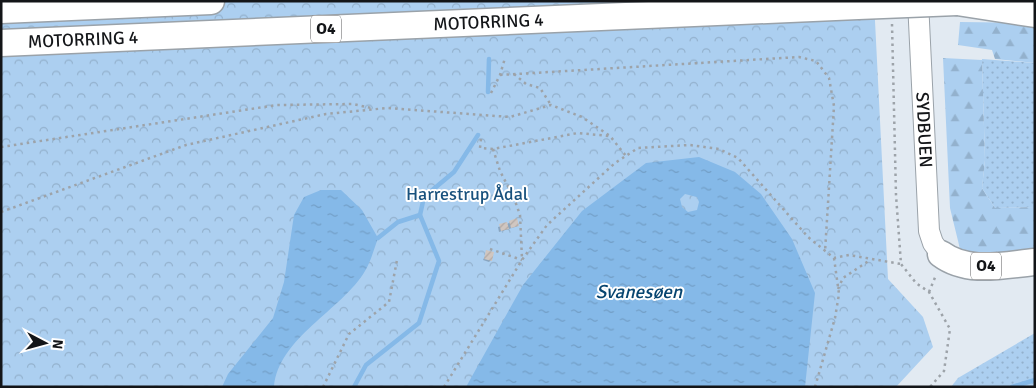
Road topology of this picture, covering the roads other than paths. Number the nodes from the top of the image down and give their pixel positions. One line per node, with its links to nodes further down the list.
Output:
1 (211, 1): 4 (highway, MOTORRING 4)
2 (918, 1): 7 (street, SYDBUEN)
3 (966, 2): 5 (highway, O4); 6 (highway, MOTORRING 4 / O4, bridge)
4 (1, 10)
5 (1035, 14)
6 (1, 43)
7 (940, 254): 8 (highway, O4)
8 (1035, 262)

